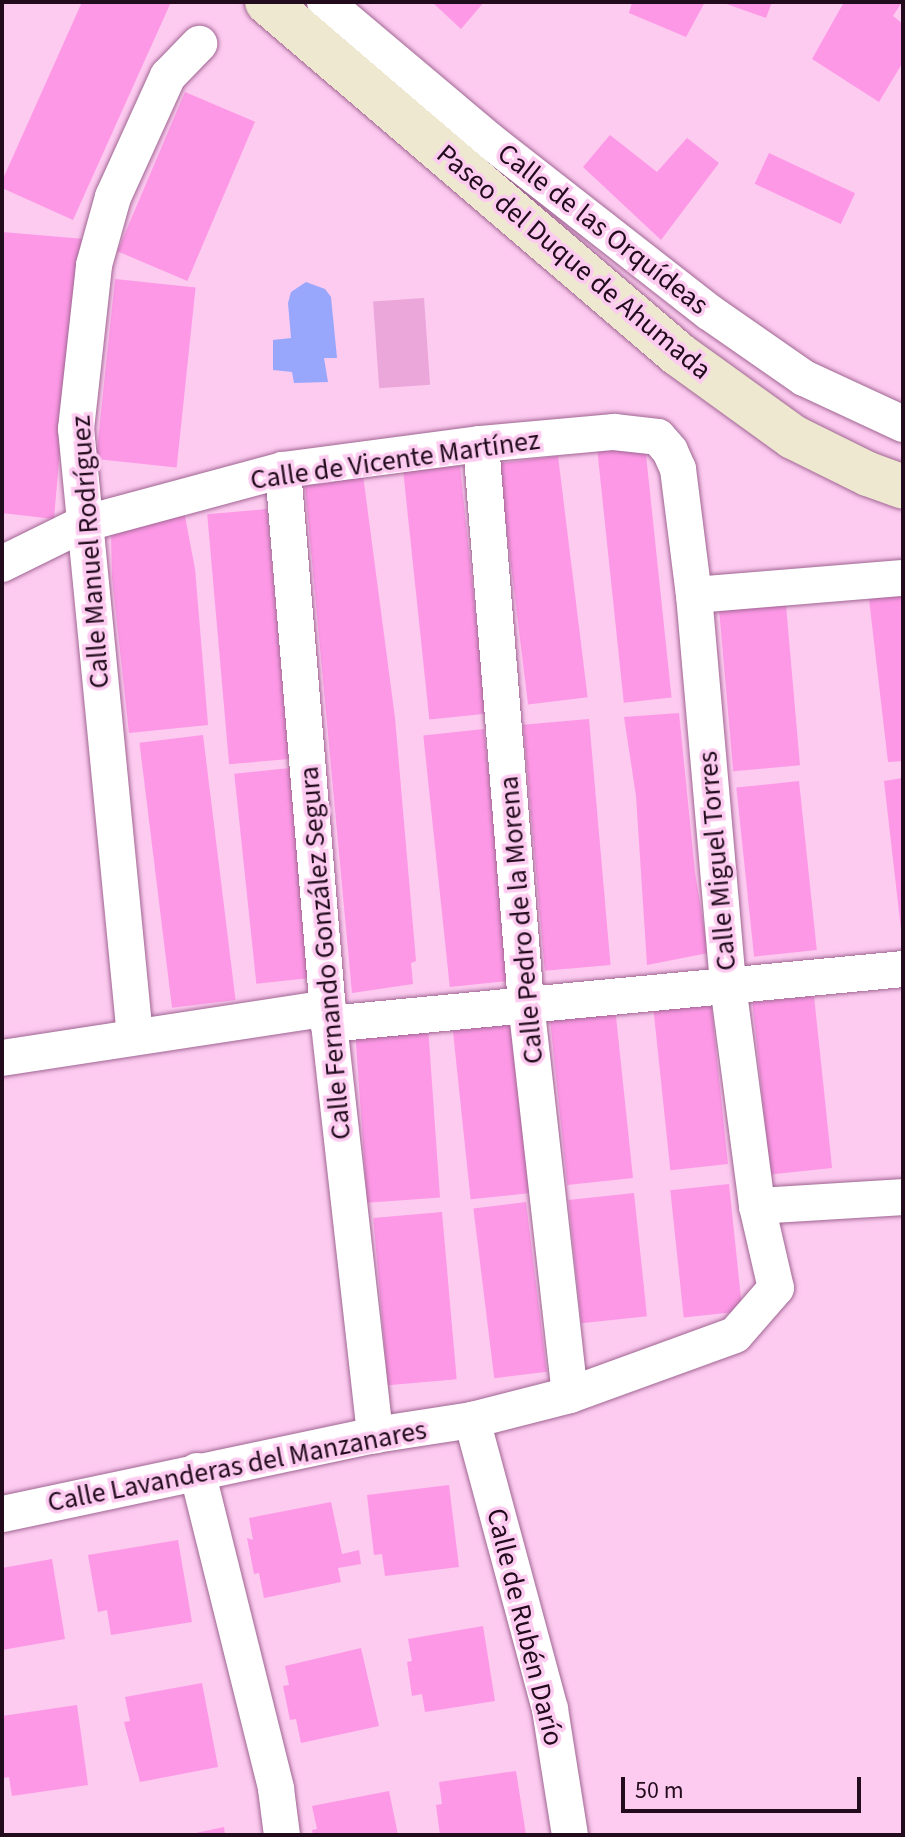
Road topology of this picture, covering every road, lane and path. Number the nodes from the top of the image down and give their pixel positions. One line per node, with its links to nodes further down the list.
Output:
1 (267, 2): 8 (main road, Paseo del Duque de Ahumada)
2 (325, 2): 4 (street, Calle de las Orquídeas)
3 (199, 44): 9 (street, Calle Manuel Rodríguez)
4 (903, 424)
5 (658, 437): 6 (street, Calle de Vicente Martínez); 12 (street, Calle Miguel Torres)
6 (481, 444): 7 (street, Calle de Vicente Martínez); 15 (street, Calle Pedro de la Morena)
7 (283, 470): 9 (street, Calle de Vicente Martínez); 16 (street, Calle Fernando González Segura)
8 (903, 487)
9 (83, 524): 10 (street, Calle de Vicente Martínez); 17 (street, Calle Manuel Rodríguez)
10 (2, 564)
11 (903, 578): 12 (street)
12 (694, 595): 14 (street, Calle Miguel Torres)
13 (903, 969): 14 (street)
14 (728, 985): 15 (street); 20 (street, Calle Miguel Torres)
15 (526, 1003): 16 (street); 22 (street, Calle Pedro de la Morena)
16 (329, 1016): 17 (street); 24 (street, Calle Fernando González Segura)
17 (135, 1037): 18 (street)
18 (2, 1058)
19 (903, 1197): 20 (street)
20 (757, 1206): 21 (street, Calle Miguel Torres)
21 (776, 1288): 22 (street, Calle Lavanderas del Manzanares)
22 (570, 1395): 23 (street, Calle Lavanderas del Manzanares)
23 (472, 1420): 24 (street, Calle Lavanderas del Manzanares); 28 (street, Calle de Rubén Darío)
24 (375, 1435): 25 (street, Calle Lavanderas del Manzanares)
25 (197, 1471): 26 (street, Calle Lavanderas del Manzanares); 27 (street)
26 (2, 1514)
27 (282, 1835)
28 (570, 1835)

